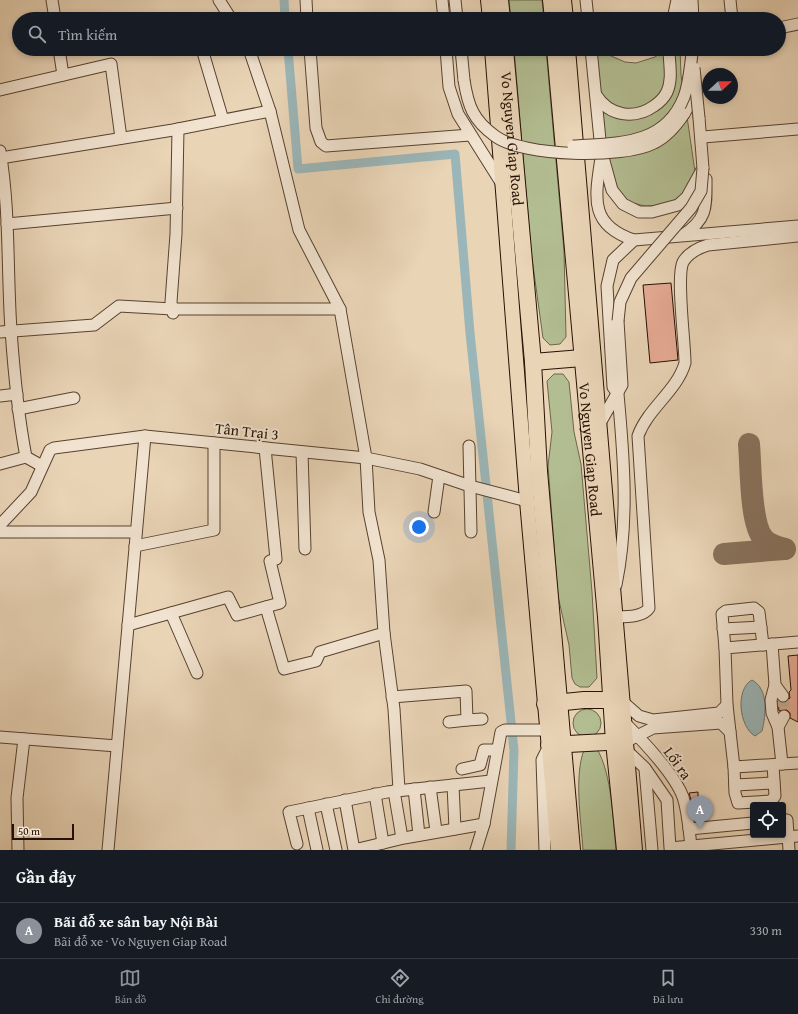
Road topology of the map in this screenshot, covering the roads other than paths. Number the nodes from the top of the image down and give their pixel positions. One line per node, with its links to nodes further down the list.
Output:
1 (52, 0): 13 (street)
2 (219, 0): 14 (street)
3 (306, 0): 15 (street)
4 (442, 0): 16 (street)
5 (455, 0): 17 (street)
6 (488, 0): 18 (main road)
7 (500, 0): 19 (highway)
8 (551, 0): 20 (highway)
9 (564, 0): 21 (main road)
10 (586, 0): 22 (street)
11 (677, 0): 23 (street)
12 (730, 0): 24 (street)
13 (53, 12)
14 (227, 12)
15 (307, 12)
16 (443, 12)
17 (456, 12)
18 (489, 12)
19 (501, 12)
20 (552, 12)
21 (565, 12)
22 (587, 12)
23 (674, 12)
24 (731, 12)
25 (798, 24): 26 (street)
26 (786, 27)
27 (786, 28): 28 (street)
28 (798, 29)
29 (60, 56): 46 (street)
30 (204, 56): 51 (street)
31 (251, 56): 49 (street)
32 (311, 56): 55 (street)
33 (447, 56): 55 (street)
34 (462, 56): 58 (street, bridge)
35 (493, 56): 62 (main road, Vo Nguyen Giap Road)
36 (497, 56): 50 (highway)
37 (505, 56): 50 (highway, Vo Nguyen Giap Road)
38 (556, 56): 72 (highway, Vo Nguyen Giap Road)
39 (569, 56): 79 (main road, Vo Nguyen Giap Road)
40 (592, 56): 48 (street)
41 (669, 56): 48 (street)
42 (692, 56): 58 (street, bridge)
43 (693, 56): 61 (street, bridge)
44 (694, 56): 45 (street)
45 (697, 74): 56 (street); 58 (street, bridge)
46 (63, 75): 47 (street); 57 (street)
47 (0, 90)
48 (596, 95): 59 (street)
49 (270, 111): 51 (street); 69 (street)
50 (510, 118): 73 (highway, Vo Nguyen Giap Road)
51 (223, 120): 53 (street)
52 (750, 128): 56 (street)
53 (178, 129): 57 (street); 63 (street)
54 (798, 129): 56 (street)
55 (470, 135): 62 (street)
56 (703, 135): 66 (street)
57 (121, 138): 60 (street)
58 (546, 151)
59 (602, 152): 61 (street); 68 (street)
60 (0, 156): 64 (street)
61 (703, 168): 75 (street, bridge)
62 (502, 184): 91 (main road, Vo Nguyen Giap Road)
63 (177, 208): 64 (street); 70 (street)
64 (7, 224): 71 (street)
65 (798, 226): 66 (street)
66 (681, 236): 68 (street)
67 (798, 236): 103 (street)
68 (634, 240): 75 (street)
69 (340, 309): 70 (street); 86 (street)
70 (173, 311): 71 (street)
71 (6, 331): 74 (street)
72 (582, 358): 73 (highway); 103 (highway, Vo Nguyen Giap Road)
73 (533, 362): 100 (highway, Vo Nguyen Giap Road)
74 (16, 394): 76 (street); 78 (street)
75 (618, 394): 79 (street); 99 (street)
76 (0, 396)
77 (74, 398): 78 (street)
78 (18, 409): 85 (street)
79 (600, 423): 99 (main road, Vo Nguyen Giap Road)
80 (145, 436): 81 (street, Tân Trại 3); 88 (street, Tân Trại 3); 95 (street)
81 (214, 443): 83 (street, Tân Trại 3); 97 (street)
82 (469, 446): 90 (street)
83 (265, 448): 84 (street, Tân Trại 3); 101 (street)
84 (302, 452): 86 (street, Tân Trại 3); 98 (street)
85 (26, 457): 87 (street); 88 (street)
86 (366, 458): 89 (street, Tân Trại 3); 108 (street)
87 (0, 464)
88 (42, 466): 93 (street, Tân Trại 3)
89 (439, 476): 90 (street, Tân Trại 3); 92 (street)
90 (480, 489): 91 (street, Tân Trại 3); 96 (street)
91 (527, 501): 104 (main road, Vo Nguyen Giap Road)
92 (434, 512)
93 (0, 525)
94 (0, 532): 95 (street)
95 (136, 532): 97 (street)
96 (471, 532)
97 (135, 546): 105 (street)
98 (305, 549)
99 (615, 592): 103 (main road)
100 (549, 596): 104 (main road); 117 (highway, Vo Nguyen Giap Road)
101 (266, 607): 102 (street); 108 (street)
102 (171, 613): 105 (street); 112 (street)
103 (609, 614): 116 (highway, Vo Nguyen Giap Road)
104 (538, 616): 117 (main road, Vo Nguyen Giap Road)
105 (128, 625): 129 (street)
106 (761, 626): 107 (street); 107 (street); 110 (street)
107 (723, 629): 111 (street)
108 (384, 633): 115 (street)
109 (798, 642): 110 (street)
110 (767, 645): 111 (street); 113 (street)
111 (725, 648): 118 (street)
112 (197, 673)
113 (775, 685): 114 (street); 123 (street)
114 (783, 696)
115 (392, 697): 121 (street); 142 (street)
116 (616, 700): 117 (highway); 118 (street); 128 (highway, Vo Nguyen Giap Road); 128 (main road, Vo Nguyen Giap Road)
117 (552, 703): 127 (highway, Vo Nguyen Giap Road)
118 (727, 705): 124 (street)
119 (784, 716): 123 (street)
120 (482, 719): 121 (street)
121 (467, 720): 122 (street)
122 (449, 722)
123 (778, 727): 132 (street)
124 (730, 732): 128 (street); 133 (street)
125 (0, 737): 126 (street)
126 (24, 739): 129 (street); 159 (street)
127 (553, 740): 128 (highway); 130 (street); 164 (street); 165 (main road, Vo Nguyen Giap Road); 166 (highway, Vo Nguyen Giap Road)
128 (629, 742): 134 (street, Lối ra); 134 (street, Lối ra); 151 (street, Lối ra); 167 (highway, Vo Nguyen Giap Road); 168 (main road, Vo Nguyen Giap Road)
129 (117, 746): 160 (street)
130 (497, 750): 135 (street); 136 (street)
131 (798, 763): 132 (street)
132 (777, 764): 133 (street); 137 (street)
133 (734, 767): 139 (street)
134 (645, 768): 158 (street, Lối ra); 169 (street, Lối ra)
135 (462, 769)
136 (491, 781): 138 (street); 149 (street)
137 (774, 783): 139 (street); 139 (street)
138 (453, 785): 140 (street); 150 (street)
139 (735, 785)
140 (430, 787): 141 (street); 152 (street)
141 (414, 789): 142 (street); 153 (street)
142 (397, 791): 143 (street); 155 (street)
143 (375, 794): 144 (street); 156 (street)
144 (345, 800): 145 (street); 156 (street)
145 (326, 804): 146 (street); 162 (street)
146 (308, 808): 157 (street); 161 (street)
147 (786, 822): 154 (street)
148 (750, 823): 151 (street)
149 (484, 824): 150 (street); 163 (street)
150 (455, 829): 152 (street)
151 (689, 829): 158 (street, Lối ra)
152 (436, 831): 153 (street)
153 (419, 835): 155 (street)
154 (793, 836): 158 (street, Lối ra); 170 (street)
155 (402, 838): 156 (street)
156 (383, 843)
157 (297, 844)
158 (691, 846)
159 (18, 850)
160 (108, 850)
161 (317, 850)
162 (336, 850)
163 (476, 850)
164 (545, 850)
165 (558, 850)
166 (572, 850)
167 (625, 850)
168 (635, 850)
169 (652, 850)
170 (789, 850)

